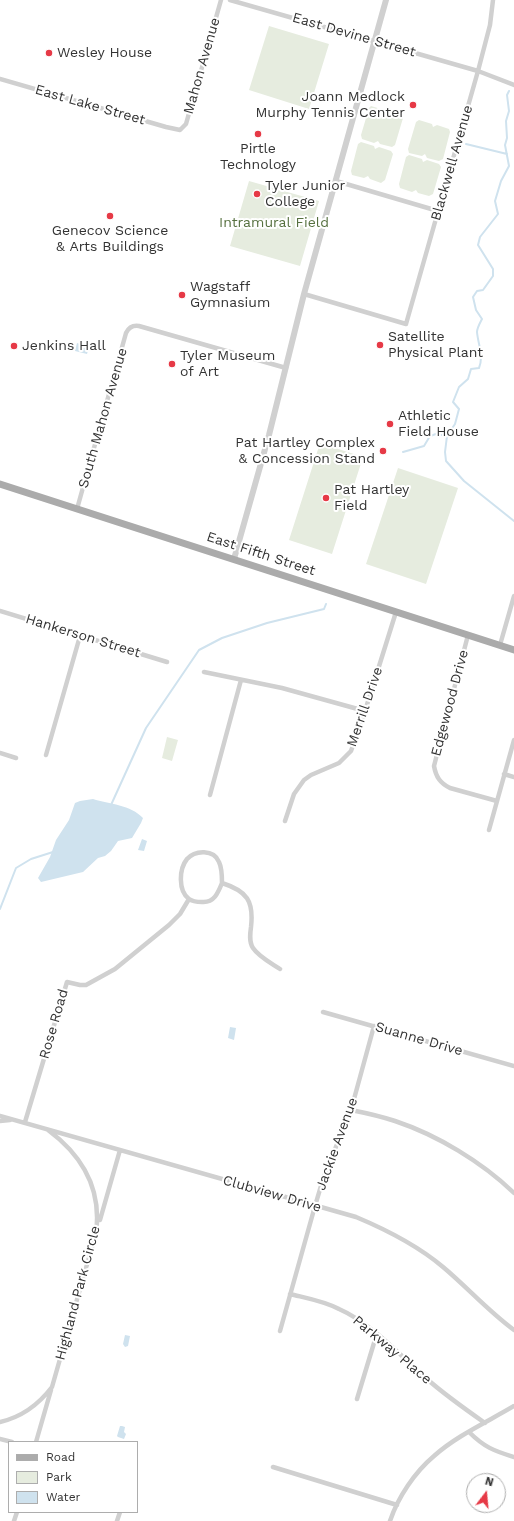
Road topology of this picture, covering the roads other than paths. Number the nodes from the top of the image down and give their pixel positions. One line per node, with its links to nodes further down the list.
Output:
1 (220, 0): 9 (street, Mahon Avenue)
2 (230, 0): 5 (street, East Devine Street)
3 (386, 0): 5 (street)
4 (493, 0): 6 (street, Blackwell Avenue)
5 (374, 41): 6 (street, East Devine Street); 10 (street)
6 (478, 71): 8 (street, East Devine Street); 11 (street, Blackwell Avenue)
7 (0, 79): 9 (street, East Lake Street)
8 (514, 85)
9 (180, 130)
10 (336, 181): 11 (street); 12 (street)
11 (438, 211): 12 (street, Blackwell Avenue)
12 (304, 294): 13 (street)
13 (286, 368): 15 (street, South Mahon Avenue); 16 (street)
14 (0, 484): 15 (main road, East Fifth Street)
15 (77, 509): 16 (main road, East Fifth Street)
16 (234, 559): 19 (main road, East Fifth Street)
17 (514, 596): 22 (street)
18 (0, 611): 21 (street, Hankerson Street)
19 (396, 612): 20 (main road, East Fifth Street); 27 (street, Merrill Drive)
20 (468, 635): 22 (main road, East Fifth Street); 35 (street, Edgewood Drive)
21 (80, 636): 24 (street, Hankerson Street); 30 (street)
22 (500, 645): 23 (main road, East Fifth Street)
23 (514, 650)
24 (167, 662)
25 (204, 672): 26 (street)
26 (241, 680): 27 (street); 34 (street)
27 (365, 711): 36 (street, Merrill Drive)
28 (514, 740): 32 (street)
29 (0, 753): 31 (street)
30 (46, 755)
31 (16, 758)
32 (504, 774): 33 (street); 35 (street)
33 (514, 777)
34 (210, 795)
35 (498, 800): 37 (street)
36 (285, 821)
37 (489, 830)
38 (222, 883): 39 (street); 39 (street); 40 (street)
39 (189, 899): 48 (street, Rose Road)
40 (280, 969)
41 (323, 1012): 42 (street, Suanne Drive)
42 (374, 1026): 43 (street, Suanne Drive); 44 (street, Jackie Avenue)
43 (514, 1066)
44 (351, 1110): 51 (street); 52 (street, Jackie Avenue)
45 (0, 1116): 46 (street, Clubview Drive)
46 (16, 1120): 47 (street); 48 (street, Clubview Drive)
47 (0, 1121)
48 (25, 1122): 49 (street, Clubview Drive)
49 (46, 1128): 50 (street, Clubview Drive); 53 (street, Highland Park Circle)
50 (120, 1150): 52 (street, Clubview Drive); 53 (street)
51 (514, 1193)
52 (315, 1206): 54 (street, Jackie Avenue); 55 (street, Clubview Drive)
53 (96, 1233): 58 (street, Highland Park Circle)
54 (290, 1294): 56 (street, Jackie Avenue); 57 (street, Parkway Place)
55 (514, 1330)
56 (280, 1331)
57 (378, 1335): 59 (street); 62 (street, Parkway Place)
58 (52, 1387): 61 (street, Highland Park Circle); 64 (street)
59 (358, 1399)
60 (514, 1406): 62 (street)
61 (0, 1422)
62 (485, 1423): 63 (street)
63 (469, 1432): 65 (street); 67 (street)
64 (36, 1441)
65 (514, 1456)
66 (273, 1467): 67 (street)
67 (397, 1505): 68 (street)
68 (390, 1521)

